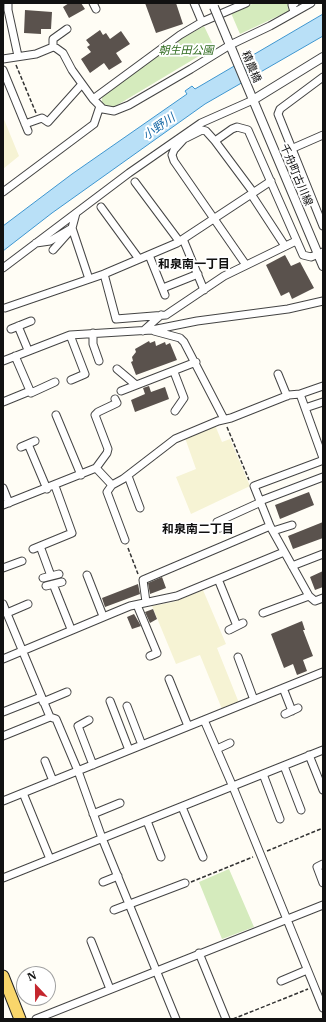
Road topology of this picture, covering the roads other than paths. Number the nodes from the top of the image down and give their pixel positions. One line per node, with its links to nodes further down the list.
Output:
1 (8, 3): 13 (street)
2 (194, 3): 9 (street)
3 (246, 3): 7 (street)
4 (295, 3): 8 (street)
5 (311, 3): 8 (street)
6 (213, 5): 11 (street, 精農橋, bridge)
7 (230, 6): 9 (street)
8 (294, 12): 11 (street)
9 (202, 22): 20 (street)
10 (67, 29): 12 (street)
11 (230, 44): 19 (street, 精農橋); 22 (street)
12 (53, 47): 13 (street); 18 (street)
13 (15, 57): 15 (street)
14 (323, 57): 21 (street)
15 (3, 59)
16 (3, 70): 18 (street)
17 (323, 77): 26 (street)
18 (82, 84): 20 (street)
19 (250, 92): 21 (street, 千舟町古川線)
20 (93, 99): 22 (street)
21 (253, 100): 24 (street); 41 (street, 千舟町古川線)
22 (100, 106): 29 (street)
23 (323, 136): 26 (street)
24 (183, 138): 25 (street); 32 (street); 33 (street)
25 (215, 141): 27 (street); 30 (street)
26 (291, 149): 34 (street)
27 (271, 181): 30 (street); 37 (street)
28 (135, 182): 36 (street)
29 (3, 192)
30 (252, 193): 33 (street); 39 (street)
31 (101, 207): 43 (street)
32 (76, 213): 35 (street); 38 (street)
33 (215, 218): 36 (street); 44 (street)
34 (323, 226)
35 (72, 228): 38 (street); 40 (street); 49 (street)
36 (181, 240): 42 (street); 48 (street)
37 (296, 241): 39 (street); 41 (street)
38 (36, 243): 46 (street)
39 (285, 246): 44 (street)
40 (53, 250)
41 (320, 253): 45 (street, 千舟町古川線)
42 (149, 255): 43 (street); 48 (street)
43 (138, 259): 47 (street)
44 (246, 265): 50 (street)
45 (323, 266)
46 (3, 268)
47 (104, 274): 49 (street); 53 (street)
48 (198, 274): 50 (street)
49 (89, 279): 52 (street)
50 (204, 290): 53 (street)
51 (323, 301): 57 (street)
52 (5, 308)
53 (161, 315): 58 (street)
54 (31, 321): 55 (street)
55 (18, 326): 56 (street); 61 (street)
56 (11, 329)
57 (152, 330): 58 (street); 66 (street)
58 (143, 331): 59 (street)
59 (93, 333): 60 (street); 65 (street)
60 (70, 335): 61 (street); 70 (street)
61 (28, 350): 63 (street)
62 (3, 352): 64 (street)
63 (15, 356): 64 (street); 74 (street)
64 (4, 360)
65 (99, 361)
66 (196, 362): 68 (street); 84 (street)
67 (117, 369): 72 (street)
68 (174, 372): 72 (street); 82 (street)
69 (278, 374): 77 (street)
70 (71, 380)
71 (55, 382): 74 (street)
72 (136, 385): 75 (street)
73 (323, 386): 76 (street)
74 (30, 391): 79 (street)
75 (121, 391)
76 (300, 394): 77 (street); 81 (street)
77 (287, 396): 84 (street)
78 (115, 398): 87 (street)
79 (3, 402)
80 (323, 402): 81 (street)
81 (305, 408): 86 (street)
82 (175, 411)
83 (56, 415): 88 (street)
84 (224, 419): 89 (street)
85 (21, 447): 94 (street)
86 (322, 463): 95 (street)
87 (96, 468): 88 (street); 91 (street)
88 (81, 475): 92 (street)
89 (128, 476): 91 (street); 97 (street)
90 (323, 477): 95 (street)
91 (112, 485): 101 (street)
92 (55, 486): 94 (street); 102 (street)
93 (3, 488): 96 (street)
94 (47, 489): 96 (street)
95 (260, 501): 99 (street); 100 (street)
96 (6, 504)
97 (140, 508)
98 (292, 524): 100 (street)
99 (220, 528)
100 (272, 529): 104 (street); 117 (street)
101 (125, 540)
102 (40, 546): 103 (street); 111 (street)
103 (32, 549)
104 (284, 552): 107 (street); 113 (street)
105 (323, 554): 107 (street)
106 (22, 561): 108 (street)
107 (292, 566): 115 (street)
108 (3, 568)
109 (59, 574): 111 (street)
110 (87, 575): 123 (street)
111 (51, 576): 112 (street)
112 (43, 578)
113 (218, 580): 117 (street); 127 (street)
114 (62, 582): 126 (street)
115 (309, 596): 116 (street); 122 (street)
116 (323, 598)
117 (146, 602): 120 (street)
118 (3, 604): 121 (street)
119 (28, 604): 121 (street)
120 (137, 605): 123 (street); 129 (street)
121 (7, 613): 124 (street)
122 (263, 613)
123 (103, 616): 126 (street)
124 (11, 624): 125 (street); 128 (street)
125 (3, 627)
126 (71, 630): 128 (street)
127 (229, 630)
128 (21, 650): 131 (street); 139 (street)
129 (150, 656)
130 (238, 657): 140 (street)
131 (3, 659)
132 (323, 672): 135 (street)
133 (169, 679): 134 (street)
134 (172, 686): 136 (street); 149 (street)
135 (283, 688): 140 (street); 144 (street)
136 (164, 689)
137 (67, 692): 138 (street)
138 (60, 695): 139 (street); 142 (street)
139 (42, 699): 145 (street); 146 (street)
140 (254, 700): 148 (street)
141 (110, 701): 154 (street)
142 (63, 703)
143 (127, 706): 152 (street)
144 (292, 711)
145 (3, 712)
146 (50, 718): 150 (street); 160 (street)
147 (89, 720): 158 (street)
148 (204, 720): 149 (street); 153 (street)
149 (188, 726): 152 (street)
150 (3, 736)
151 (230, 743): 153 (street)
152 (142, 745): 154 (street)
153 (216, 749): 163 (street)
154 (129, 750): 158 (street)
155 (323, 750): 156 (street)
156 (309, 756): 159 (street); 164 (street)
157 (45, 761): 162 (street)
158 (93, 764): 160 (street)
159 (284, 766): 161 (street); 169 (street)
160 (78, 771): 162 (street); 170 (street)
161 (263, 774): 163 (street); 171 (street)
162 (53, 781): 165 (street)
163 (233, 787): 168 (street); 186 (street)
164 (323, 790)
165 (23, 793): 166 (street); 176 (street)
166 (3, 801)
167 (120, 803): 170 (street)
168 (182, 807): 172 (street); 175 (street)
169 (301, 810)
170 (93, 814): 173 (street)
171 (280, 819)
172 (147, 821): 173 (street); 174 (street)
173 (102, 838): 176 (street); 178 (street)
174 (161, 857)
175 (203, 857)
176 (50, 859): 179 (street)
177 (323, 864): 182 (street)
178 (118, 876): 180 (street); 183 (street)
179 (3, 878)
180 (103, 882)
181 (185, 883): 183 (street)
182 (323, 883)
183 (129, 904): 185 (street); 190 (street)
184 (323, 907): 186 (street)
185 (114, 910)
186 (286, 920): 188 (street); 189 (street)
187 (92, 941): 193 (street)
188 (199, 953): 190 (street); 198 (street)
189 (307, 970): 192 (street); 194 (street)
190 (156, 971): 193 (street); 197 (street)
191 (3, 976): 195 (main road)
192 (281, 981)
193 (110, 989): 196 (street)
194 (323, 1008)
195 (20, 1019)
196 (36, 1019)
197 (176, 1019)
198 (226, 1019)

